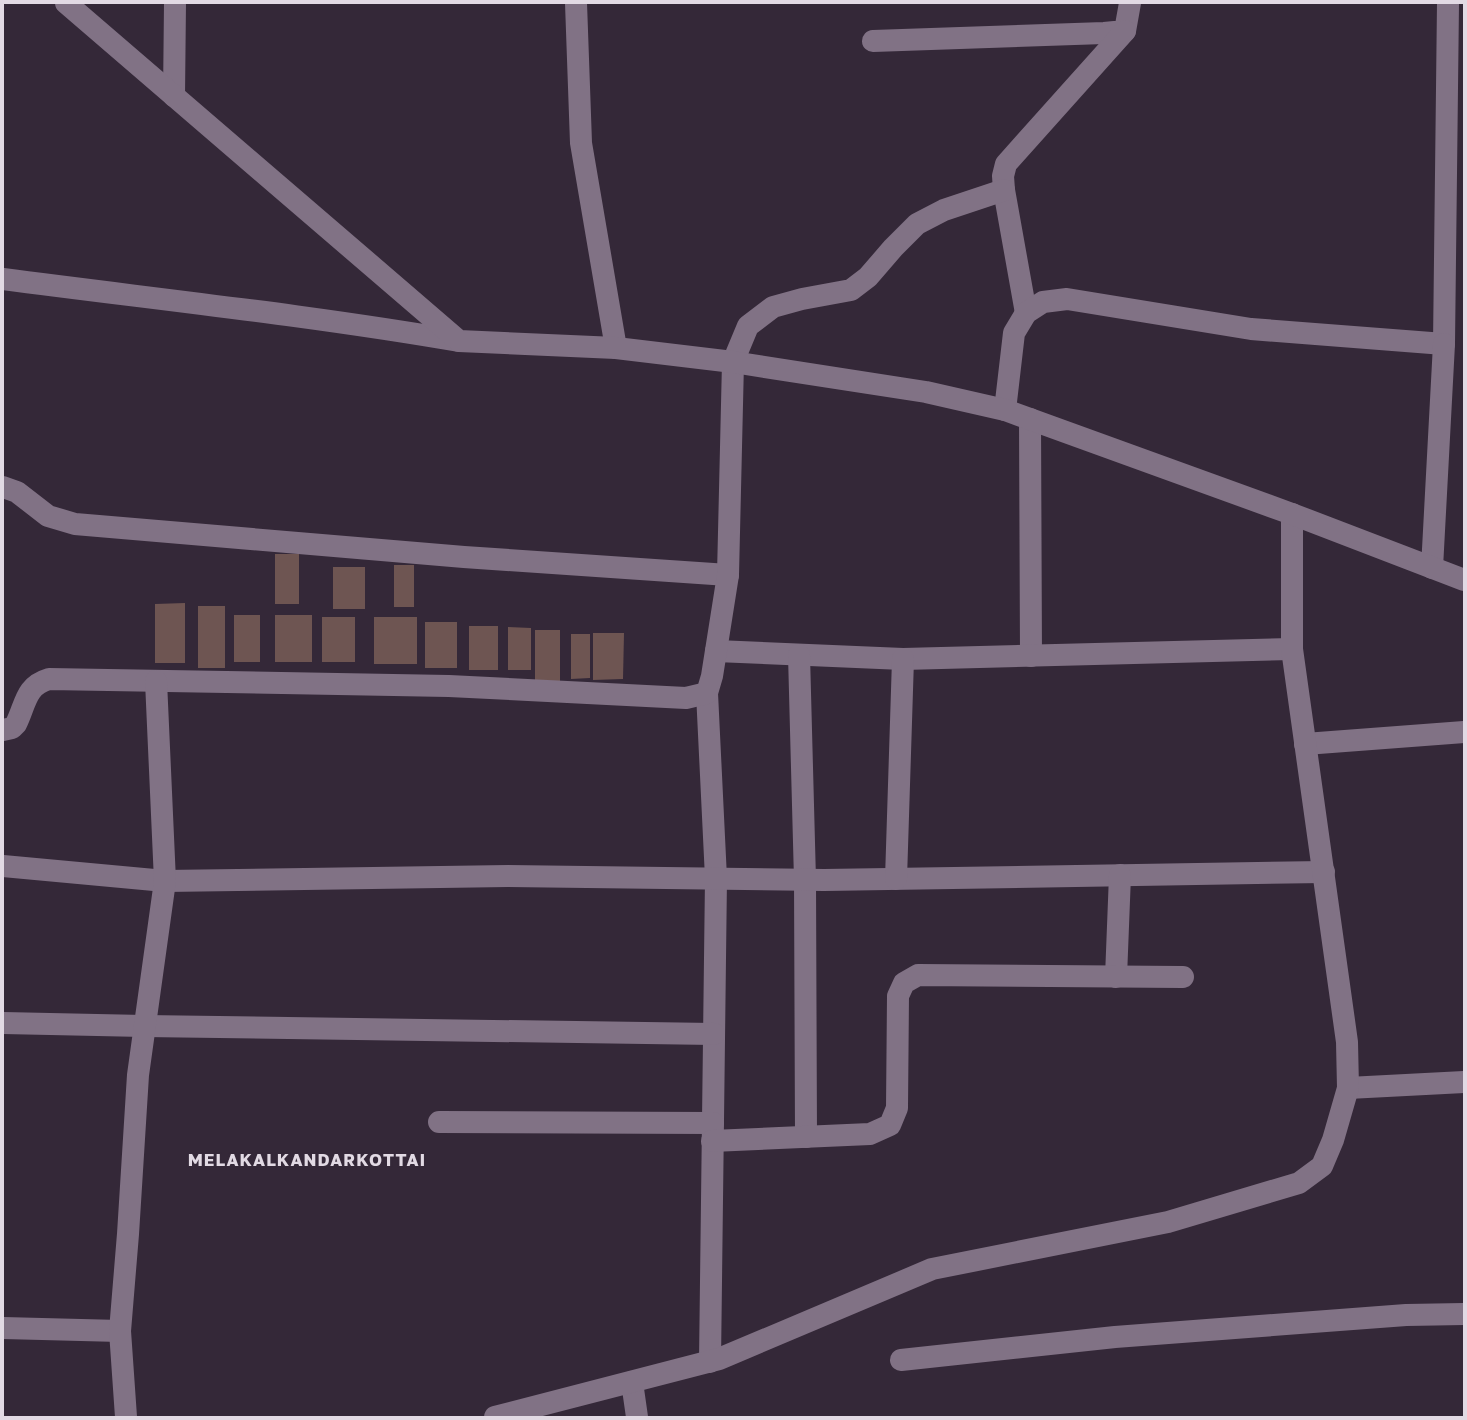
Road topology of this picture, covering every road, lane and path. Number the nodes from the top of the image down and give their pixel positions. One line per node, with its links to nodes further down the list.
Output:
1 (66, 3): 8 (street)
2 (175, 3): 8 (street)
3 (576, 3): 14 (street)
4 (1130, 3): 6 (street)
5 (1448, 3): 13 (street)
6 (1125, 31): 7 (street); 9 (street)
7 (873, 41)
8 (174, 96): 12 (street)
9 (1004, 190): 11 (street); 15 (street)
10 (3, 279): 12 (street)
11 (1026, 313): 13 (street); 16 (street)
12 (459, 341): 14 (street)
13 (1444, 344): 20 (street)
14 (616, 348): 15 (street)
15 (733, 362): 16 (street); 21 (street)
16 (1005, 410): 17 (street)
17 (1030, 419): 19 (street); 26 (street)
18 (3, 488): 21 (street)
19 (1292, 514): 20 (street); 23 (street)
20 (1432, 568): 22 (street)
21 (728, 575): 24 (street)
22 (1464, 580)
23 (1292, 649): 26 (street); 32 (street)
24 (716, 651): 25 (street); 29 (street)
25 (799, 655): 27 (street); 38 (street)
26 (1031, 656): 27 (street)
27 (903, 659): 37 (street)
28 (156, 681): 29 (street); 30 (street); 39 (street)
29 (707, 693): 36 (street)
30 (3, 730)
31 (1464, 732): 32 (street)
32 (1305, 744): 34 (street)
33 (3, 866): 39 (street)
34 (1324, 872): 35 (street); 46 (street)
35 (1120, 875): 37 (street); 40 (street)
36 (716, 878): 38 (street); 39 (street); 44 (street)
37 (896, 879): 38 (street)
38 (805, 880): 49 (street)
39 (165, 881): 43 (street)
40 (1116, 977): 41 (street); 49 (street)
41 (1183, 977)
42 (3, 1023): 43 (street)
43 (144, 1026): 44 (street); 52 (street)
44 (714, 1034): 48 (street)
45 (1464, 1082): 46 (street)
46 (1348, 1088): 54 (street)
47 (438, 1122): 48 (street)
48 (712, 1132): 49 (street); 54 (street)
49 (806, 1137)
50 (1464, 1314): 53 (street)
51 (3, 1328): 52 (street)
52 (120, 1331): 56 (street)
53 (901, 1360)
54 (710, 1362): 55 (street)
55 (632, 1382): 57 (street); 58 (street)
56 (126, 1417)
57 (494, 1417)
58 (637, 1417)

